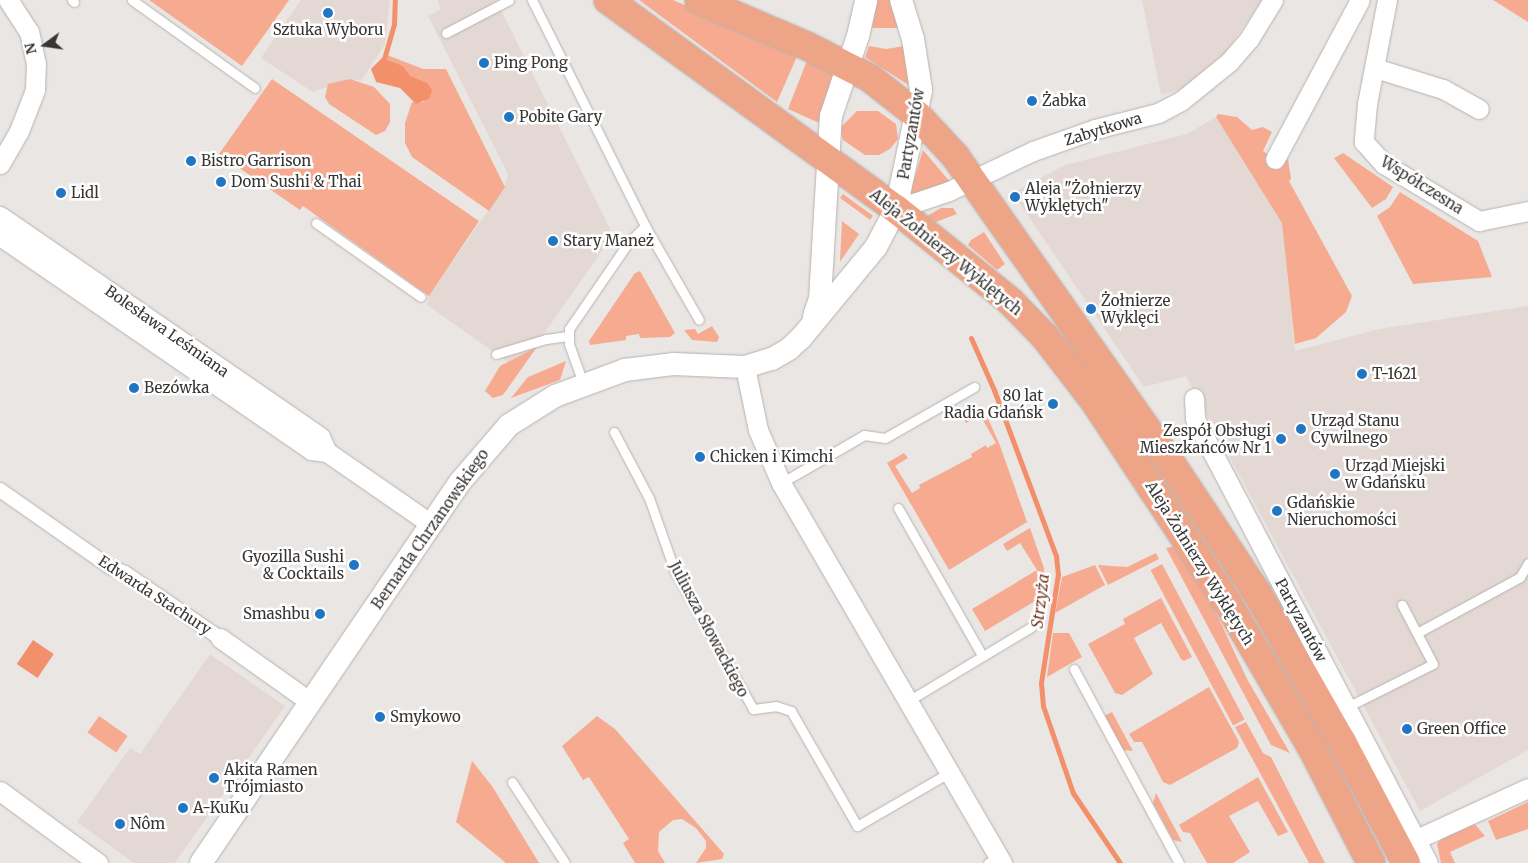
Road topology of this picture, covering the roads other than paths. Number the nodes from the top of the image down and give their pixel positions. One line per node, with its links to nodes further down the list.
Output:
1 (8, 0): 18 (street)
2 (132, 0): 15 (lane)
3 (509, 0): 12 (lane)
4 (532, 0): 28 (lane)
5 (608, 0): 21 (main road, Aleja Żołnierzy Wyklętych)
6 (699, 0): 13 (main road, Aleja Żołnierzy Wyklętych)
7 (866, 0): 13 (street)
8 (901, 0): 17 (street, Partyzantów)
9 (1274, 0): 23 (street, Zabytkowa)
10 (1360, 0): 20 (street)
11 (1387, 0): 14 (street, Współczesna)
12 (446, 33)
13 (848, 65): 17 (main road, Aleja Żołnierzy Wyklętych); 21 (street)
14 (1376, 68): 16 (street); 25 (street, Współczesna)
15 (256, 88)
16 (1479, 108)
17 (917, 115): 23 (main road, Aleja Żołnierzy Wyklętych); 24 (street, Partyzantów)
18 (24, 116): 19 (street); 22 (street)
19 (0, 144)
20 (1275, 158)
21 (827, 159): 24 (main road, Aleja Żołnierzy Wyklętych); 32 (street, Bernarda Chrzanowskiego)
22 (0, 164)
23 (973, 179): 24 (street, Zabytkowa); 59 (main road, Aleja Żołnierzy Wyklętych)
24 (896, 209): 32 (street, Bernarda Chrzanowskiego); 65 (main road, Aleja Żołnierzy Wyklętych)
25 (1528, 211)
26 (0, 216): 40 (street, Bolesława Leśmiana)
27 (316, 223): 30 (lane)
28 (645, 226): 31 (lane); 33 (lane)
29 (0, 236): 40 (street, Bolesława Leśmiana)
30 (421, 296)
31 (699, 320)
32 (813, 320): 35 (street, Bernarda Chrzanowskiego)
33 (568, 336): 34 (lane); 36 (lane)
34 (496, 354)
35 (745, 367): 36 (street, Bernarda Chrzanowskiego); 41 (street)
36 (584, 383): 44 (street, Bernarda Chrzanowskiego)
37 (974, 387): 41 (lane)
38 (1194, 398): 54 (street, Partyzantów)
39 (614, 432): 55 (lane, Juliusza Słowackiego)
40 (327, 452): 44 (street, Bolesława Leśmiana)
41 (781, 483): 53 (street)
42 (0, 490): 49 (street, Edwarda Stachury)
43 (898, 508): 50 (lane)
44 (431, 524): 52 (street, Bernarda Chrzanowskiego)
45 (1528, 563): 48 (lane)
46 (1402, 605): 48 (lane)
47 (1031, 627): 50 (lane)
48 (1417, 632): 54 (lane)
49 (220, 638): 52 (street, Edwarda Stachury)
50 (982, 655): 53 (lane)
51 (1074, 669): 64 (lane)
52 (309, 701): 62 (street, Bernarda Chrzanowskiego)
53 (908, 701): 55 (street)
54 (1347, 707): 59 (street, Partyzantów)
55 (950, 772): 60 (street)
56 (512, 782): 63 (lane)
57 (1528, 788): 59 (street)
58 (0, 791): 61 (street)
59 (1411, 851): 66 (street, Partyzantów)
60 (996, 861)
61 (98, 863)
62 (200, 863)
63 (565, 863)
64 (1179, 863)
65 (1371, 863)
66 (1428, 863)

